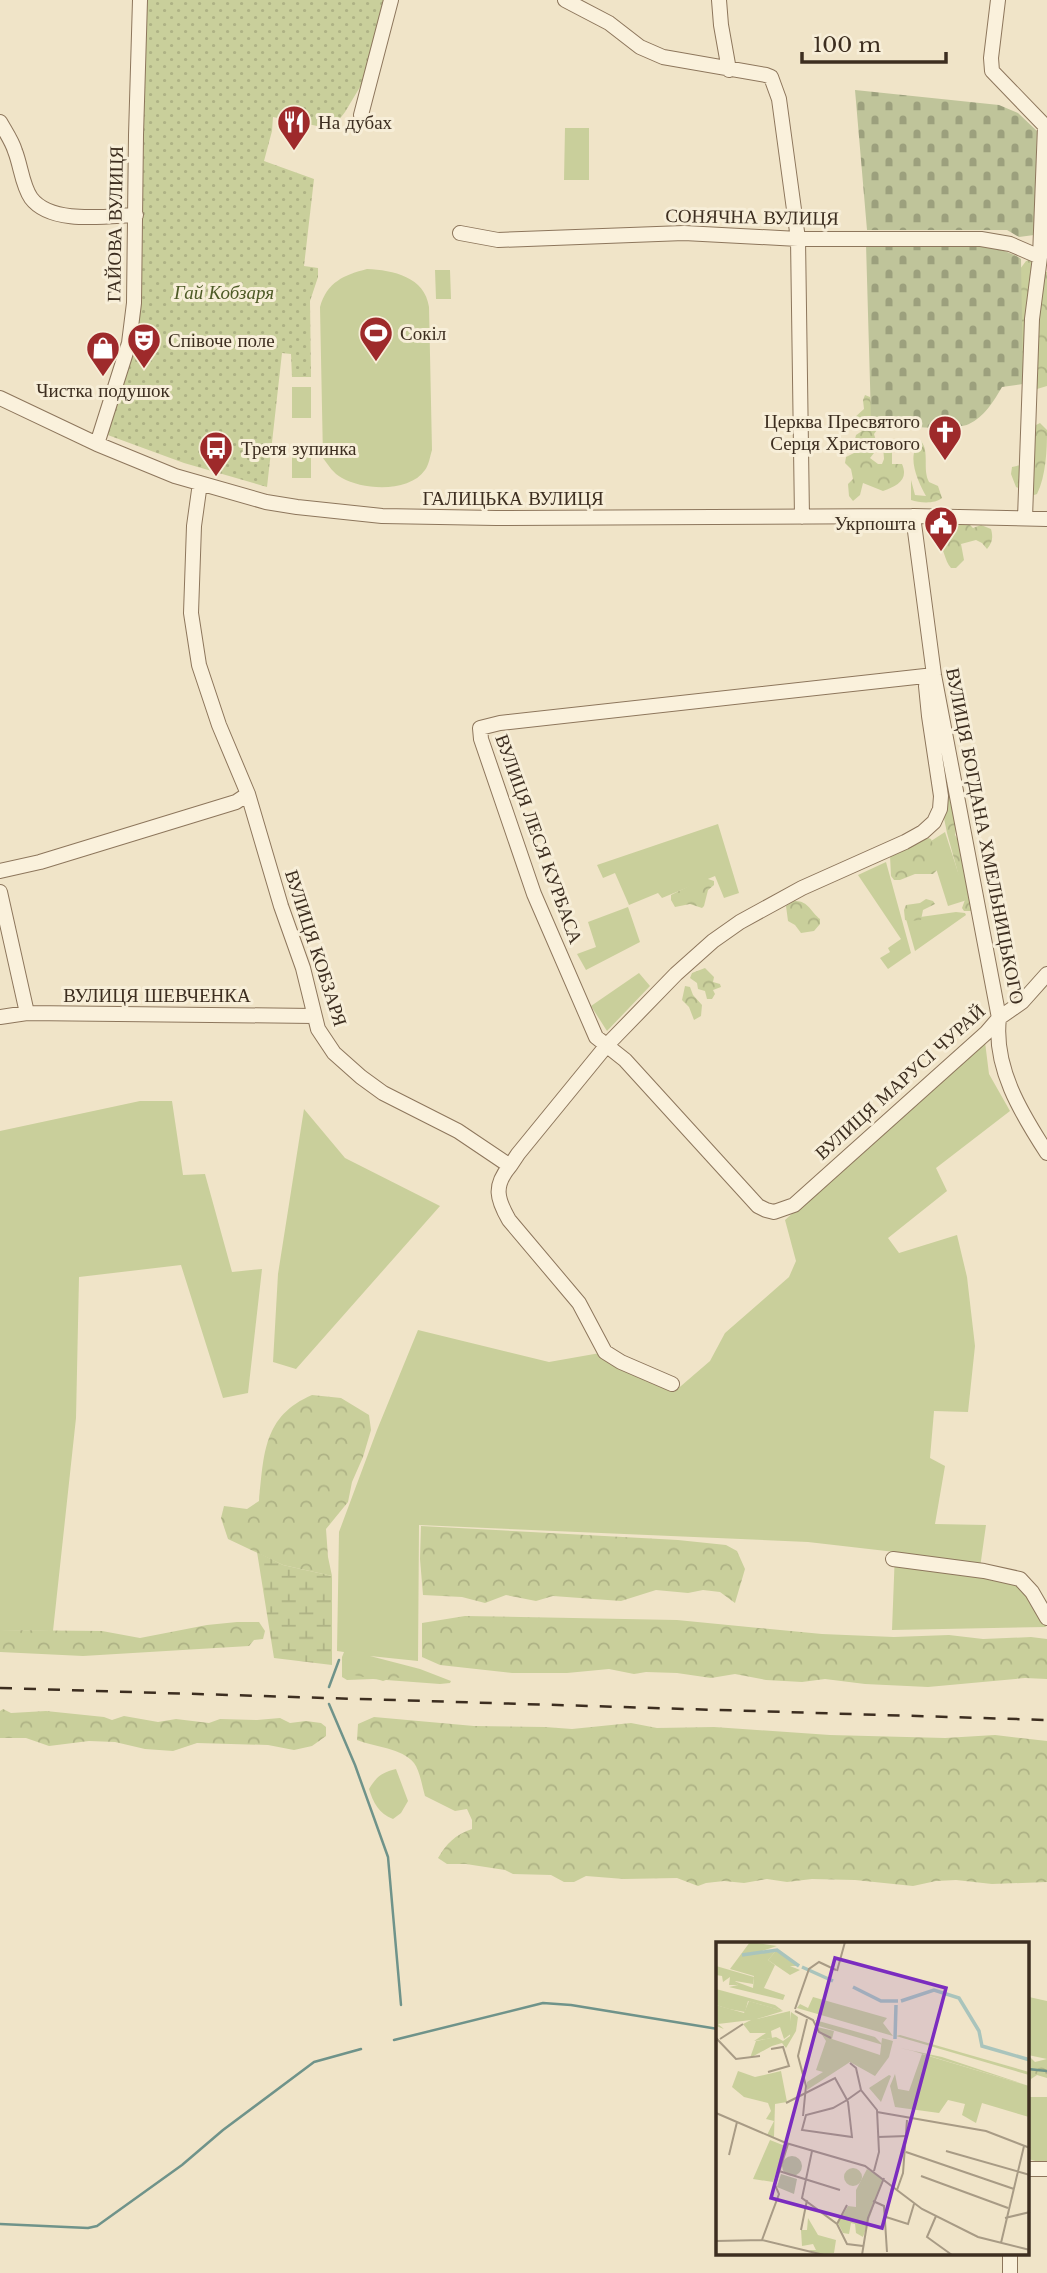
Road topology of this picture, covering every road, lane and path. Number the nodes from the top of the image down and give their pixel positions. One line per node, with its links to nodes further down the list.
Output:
1 (140, 0): 9 (street, ГАЙОВА ВУЛИЦЯ)
2 (391, 0): 7 (street)
3 (565, 0): 6 (street)
4 (719, 0): 6 (street)
5 (998, 0): 12 (street)
6 (729, 70): 11 (street)
7 (361, 115)
8 (0, 122): 9 (street)
9 (136, 215): 14 (street, ГАЙОВА ВУЛИЦЯ)
10 (460, 233): 11 (street, СОНЯЧНА ВУЛИЦЯ)
11 (797, 239): 12 (street, СОНЯЧНА ВУЛИЦЯ); 17 (street)
12 (1040, 257): 18 (street)
13 (0, 398): 14 (street, ГАЛИЦЬКА ВУЛИЦЯ)
14 (97, 444): 15 (street, ГАЛИЦЬКА ВУЛИЦЯ)
15 (200, 484): 17 (street, ГАЛИЦЬКА ВУЛИЦЯ); 21 (street, ВУЛИЦЯ КОБЗАРЯ)
16 (913, 516): 17 (street, ГАЛИЦЬКА ВУЛИЦЯ); 18 (street, ГАЛИЦЬКА ВУЛИЦЯ); 20 (street, ВУЛИЦЯ БОГДАНА ХМЕЛЬНИЦЬКОГО)
17 (802, 517)
18 (1025, 517): 19 (street, ГАЛИЦЬКА ВУЛИЦЯ)
19 (1047, 519)
20 (934, 675): 28 (street, ВУЛИЦЯ БОГДАНА ХМЕЛЬНИЦЬКОГО); 29 (street); 29 (street, ВУЛИЦЯ ЛЕСЯ КУРБАСА)
21 (248, 794): 22 (street); 26 (street, ВУЛИЦЯ КОБЗАРЯ)
22 (0, 871)
23 (0, 892): 25 (street)
24 (1047, 974): 28 (street, ВУЛИЦЯ МАРУСІ ЧУРАЙ)
25 (27, 1013): 26 (street, ВУЛИЦЯ ШЕВЧЕНКА); 27 (street, ВУЛИЦЯ ШЕВЧЕНКА)
26 (314, 1016): 31 (street, ВУЛИЦЯ КОБЗАРЯ)
27 (0, 1017)
28 (999, 1018): 30 (street, ВУЛИЦЯ БОГДАНА ХМЕЛЬНИЦЬКОГО); 32 (street, ВУЛИЦЯ МАРУСІ ЧУРАЙ)
29 (607, 1045): 31 (street); 32 (street, ВУЛИЦЯ ЛЕСЯ КУРБАСА)
30 (1047, 1153)
31 (510, 1166): 33 (street)
32 (774, 1212)
33 (672, 1384)
34 (893, 1559): 35 (street)
35 (1047, 1619)

